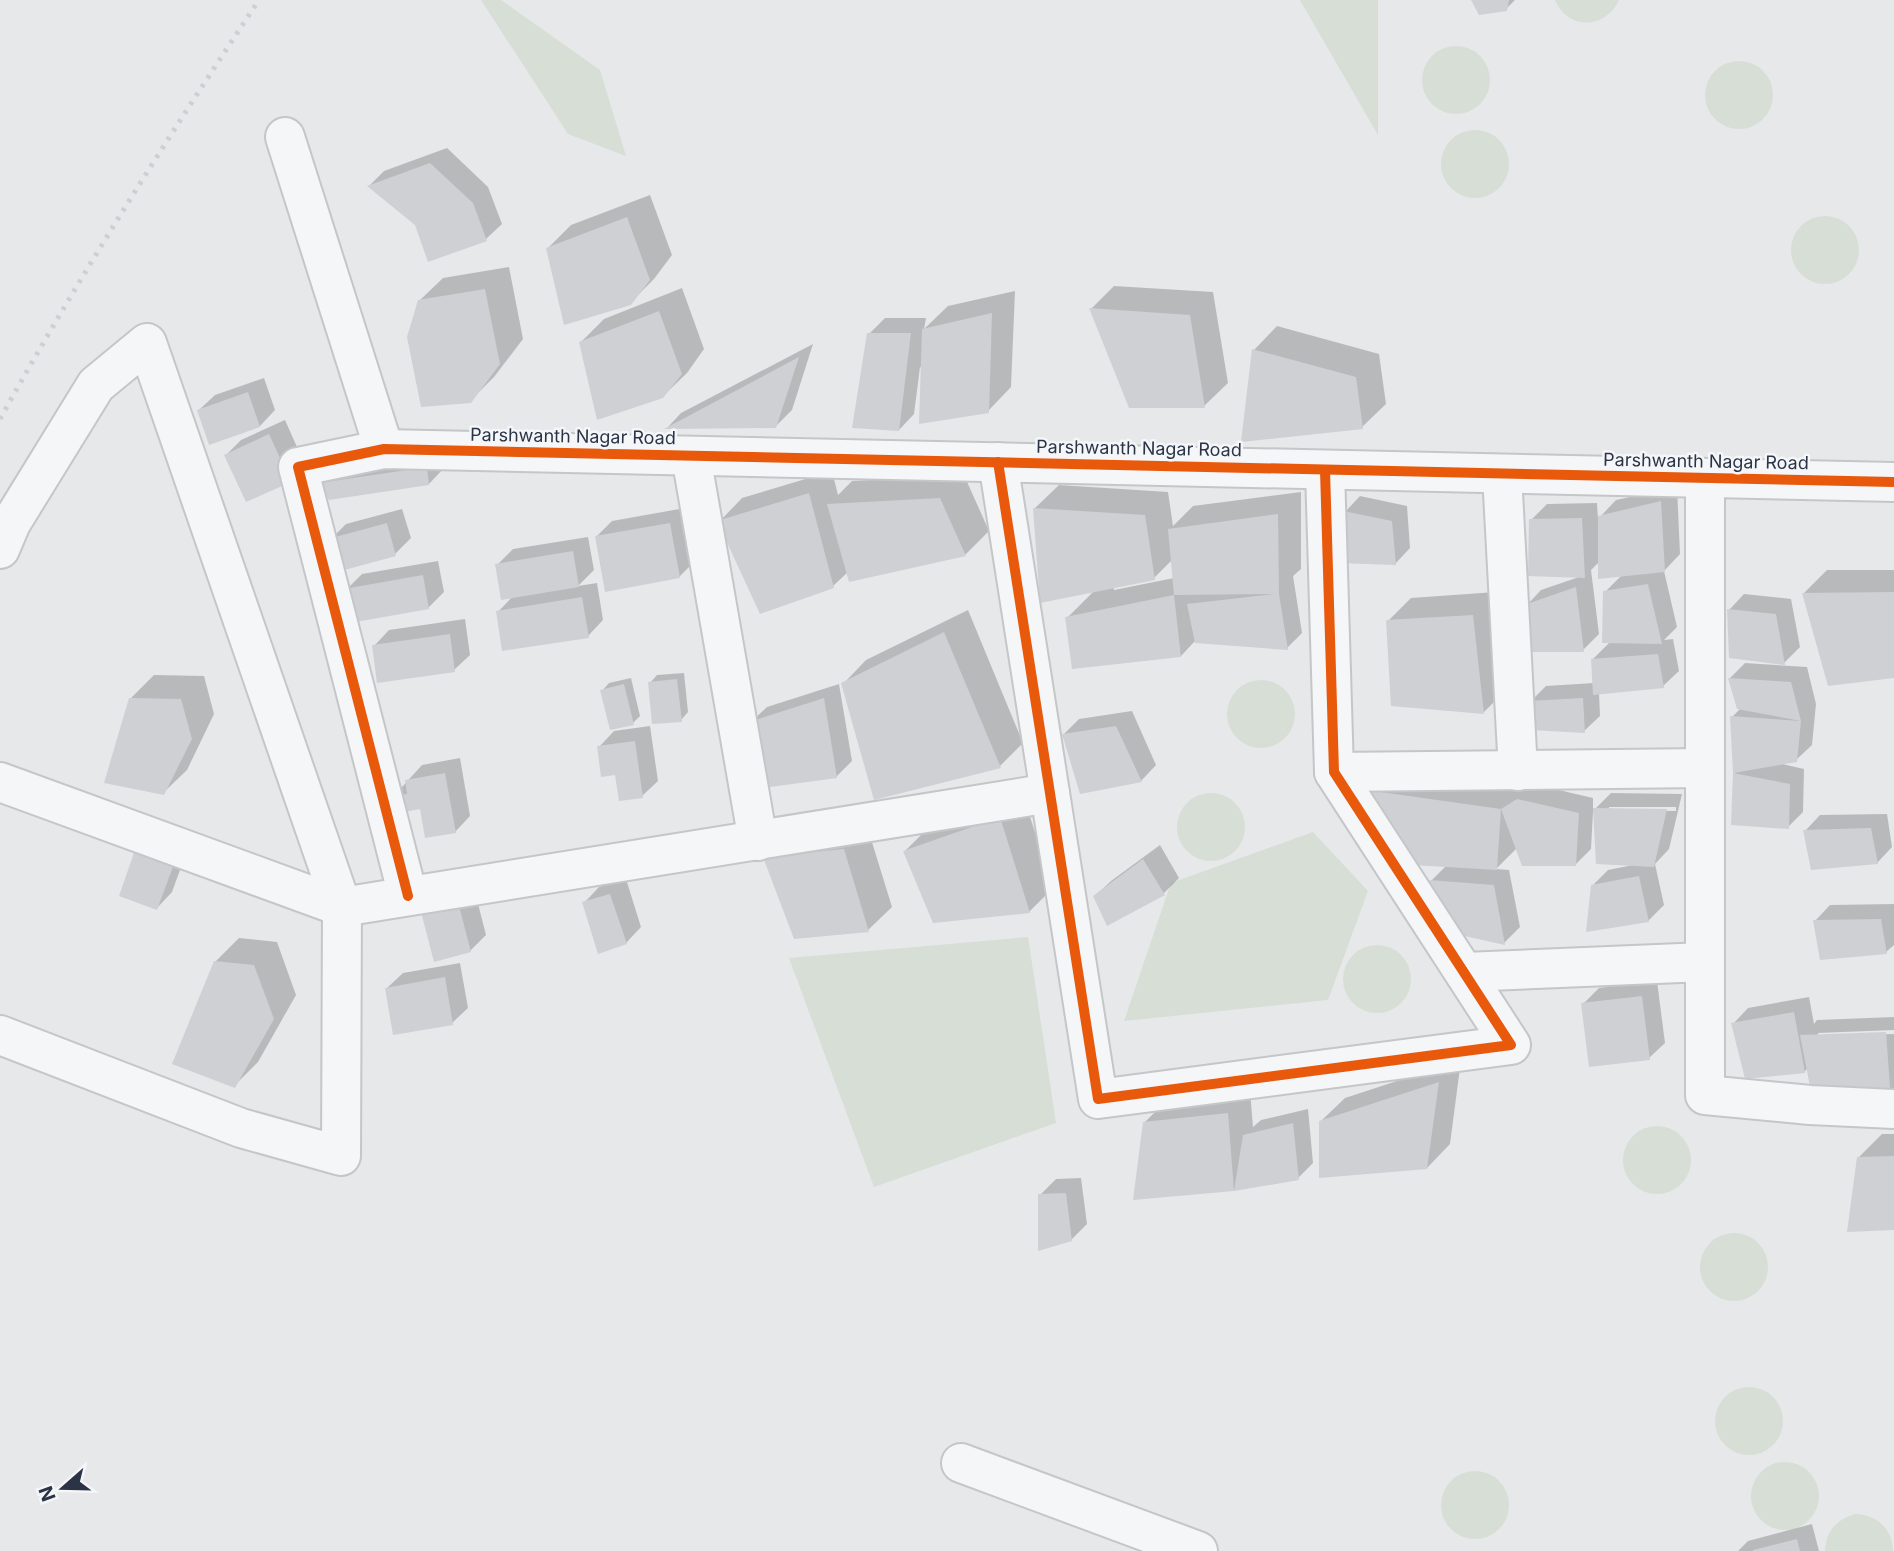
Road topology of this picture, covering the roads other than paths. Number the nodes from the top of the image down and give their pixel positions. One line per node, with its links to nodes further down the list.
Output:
1 (285, 137): 2 (street)
2 (384, 449): 3 (street, Parshwanth Nagar Road); 16 (street, Parshwanth Nagar Road)
3 (691, 456): 4 (street, Parshwanth Nagar Road); 15 (street)
4 (998, 462): 5 (street, Parshwanth Nagar Road); 14 (street)
5 (1325, 470): 6 (street, Parshwanth Nagar Road); 12 (street)
6 (1502, 474): 7 (street, Parshwanth Nagar Road); 11 (street)
7 (1705, 478): 8 (street, Parshwanth Nagar Road); 10 (street)
8 (1894, 482)
9 (0, 549): 17 (street)
10 (1705, 768): 11 (street); 18 (street)
11 (1518, 771): 12 (street)
12 (1334, 772): 19 (street)
13 (0, 782): 17 (street)
14 (1050, 793): 15 (street); 19 (street)
15 (758, 841): 16 (street)
16 (408, 896): 17 (street)
17 (342, 907): 20 (street)
18 (1705, 962): 19 (street); 21 (street)
19 (1464, 972)
20 (0, 1035)
21 (1894, 1109)
22 (961, 1463): 23 (street)
23 (1198, 1551)

